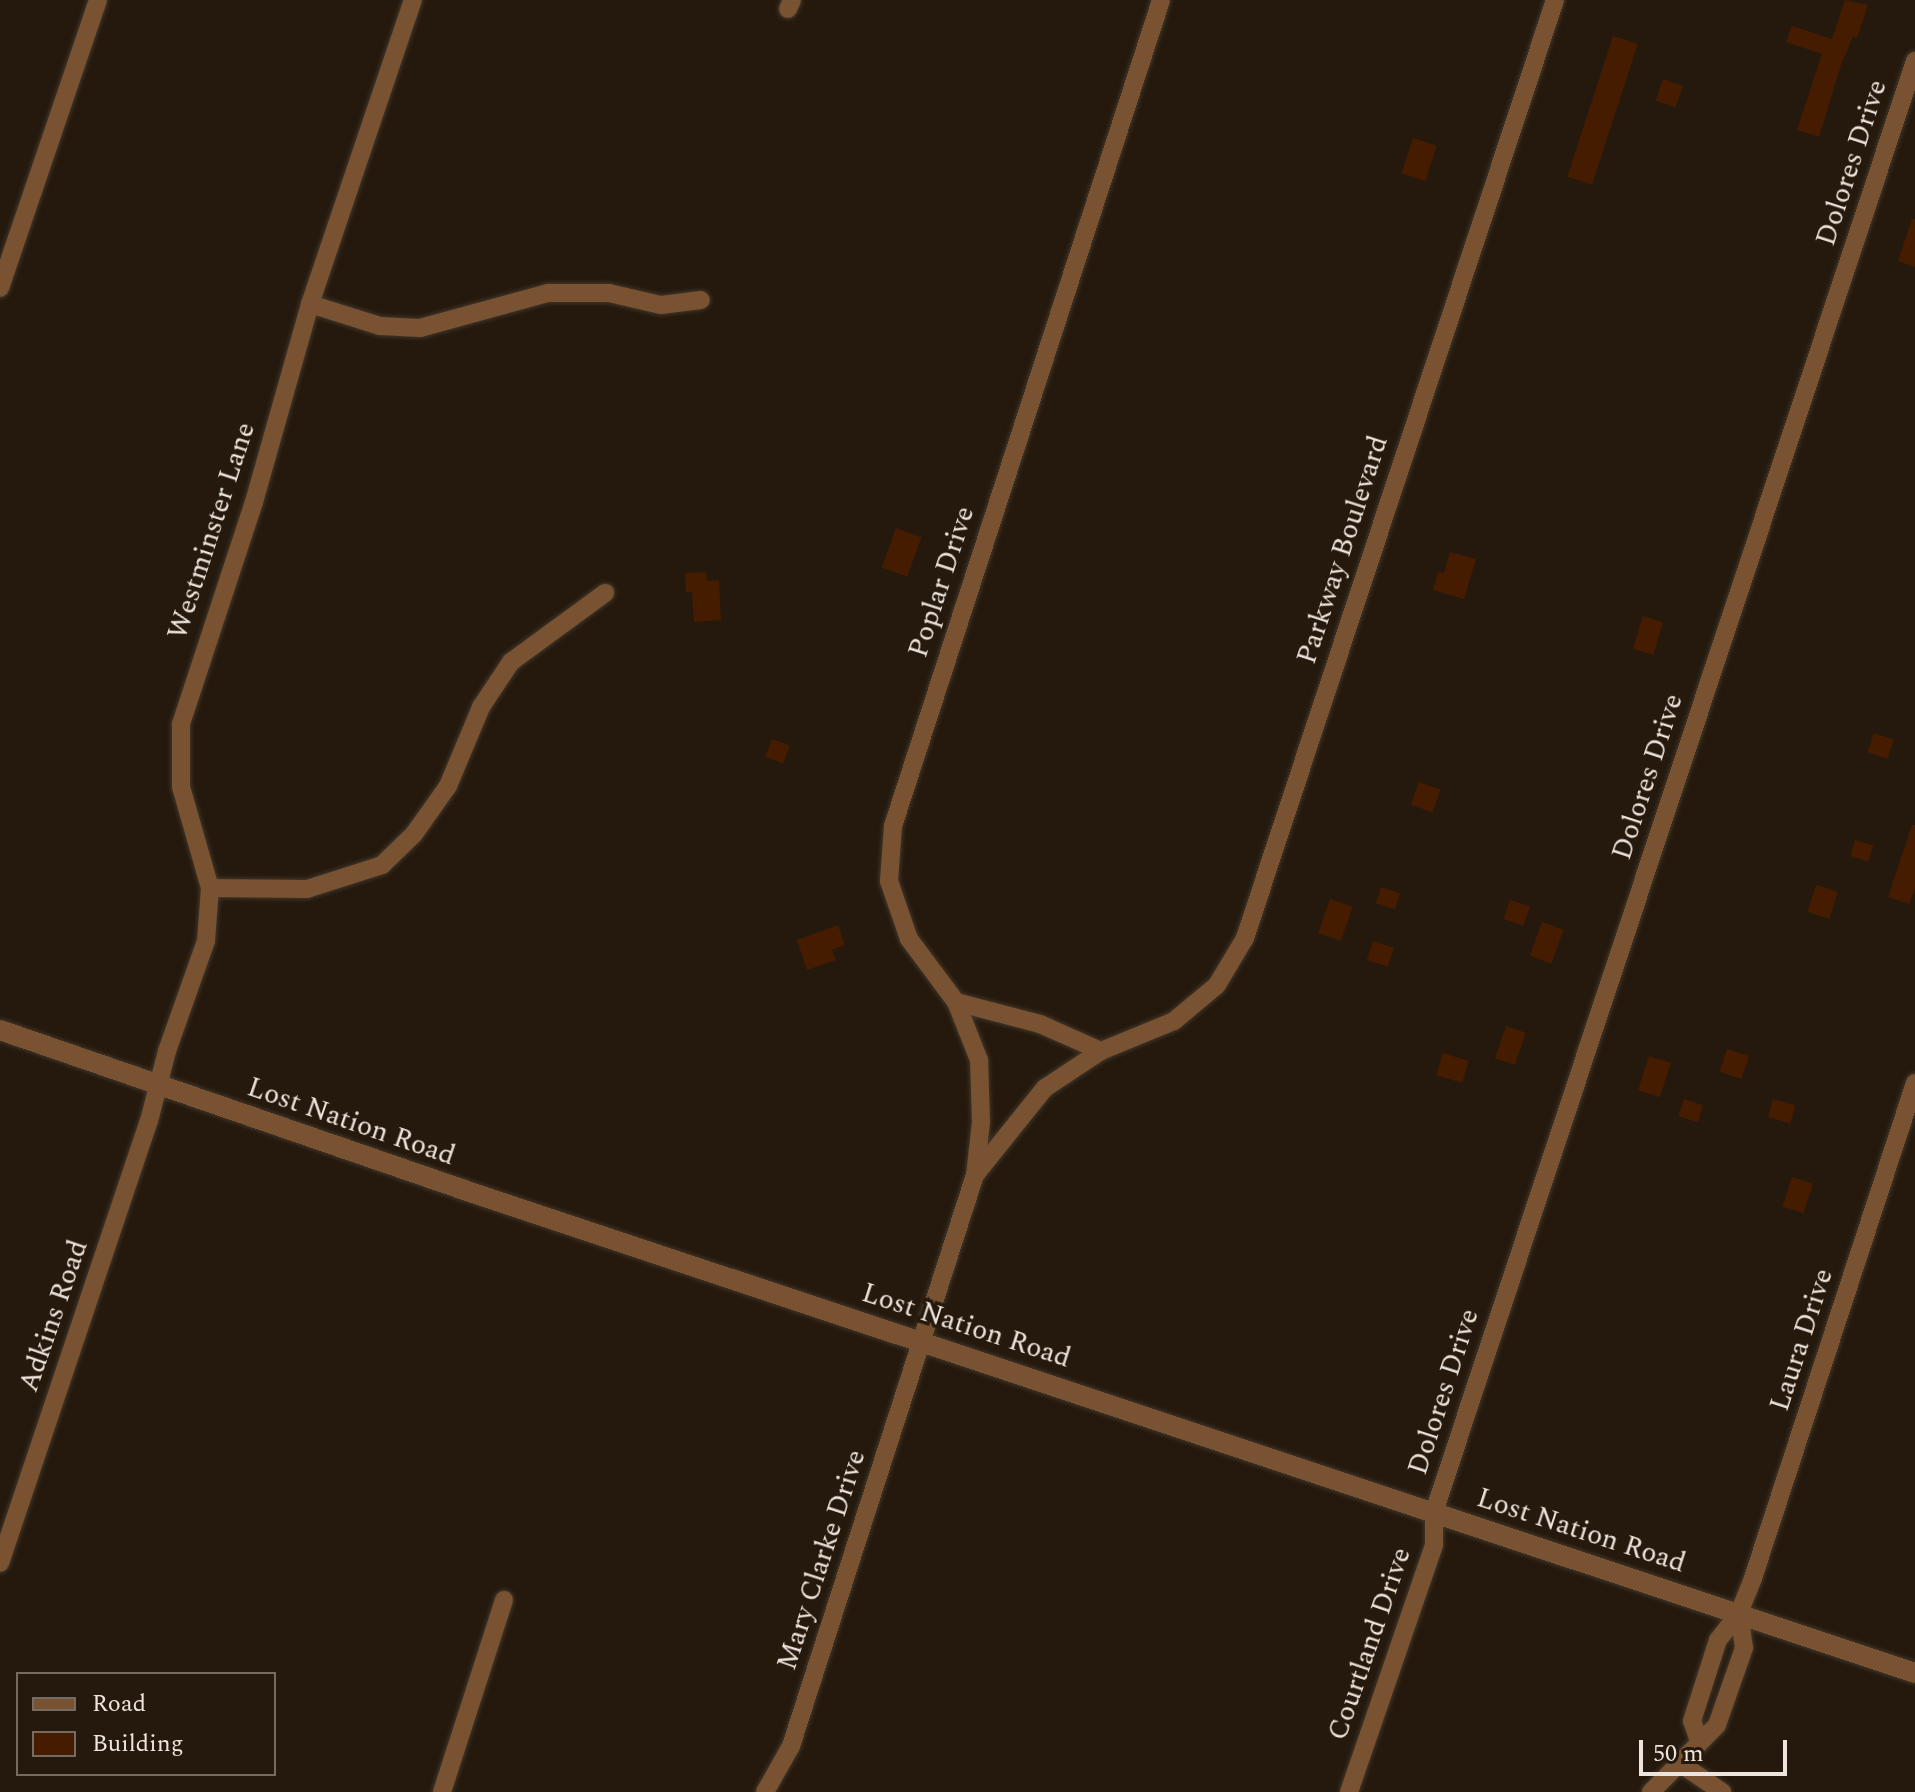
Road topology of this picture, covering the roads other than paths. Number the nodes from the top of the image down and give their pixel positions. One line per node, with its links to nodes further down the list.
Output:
1 (98, 0): 7 (street)
2 (413, 0): 9 (street, Westminster Lane)
3 (1161, 0): 12 (street, Poplar Drive)
4 (1555, 0): 14 (street, Parkway Boulevard)
5 (1915, 61): 6 (street, Dolores Drive)
6 (1908, 109): 19 (street, Dolores Drive)
7 (0, 288)
8 (701, 300): 9 (street)
9 (310, 304): 11 (street, Westminster Lane)
10 (605, 593): 11 (street)
11 (210, 888): 16 (street, Westminster Lane)
12 (956, 1002): 14 (street); 17 (street, Poplar Drive)
13 (0, 1030): 16 (street, Lost Nation Road)
14 (1101, 1051): 17 (street, Parkway Boulevard)
15 (1915, 1083): 22 (street, Laura Drive)
16 (158, 1085): 18 (street, Lost Nation Road); 20 (street, Adkins Road)
17 (975, 1175): 18 (street, Parkway Boulevard)
18 (922, 1340): 19 (street, Lost Nation Road); 27 (street, Mary Clarke Drive)
19 (1434, 1512): 22 (street, Lost Nation Road); 28 (street, Courtland Drive)
20 (0, 1563)
21 (504, 1600): 26 (street)
22 (1739, 1613): 23 (street, Lost Nation Road); 24 (street); 24 (street)
23 (1915, 1673)
24 (1699, 1741): 25 (street)
25 (1681, 1764): 29 (street); 30 (street)
26 (442, 1792)
27 (765, 1792)
28 (1349, 1792)
29 (1651, 1792)
30 (1722, 1792)

